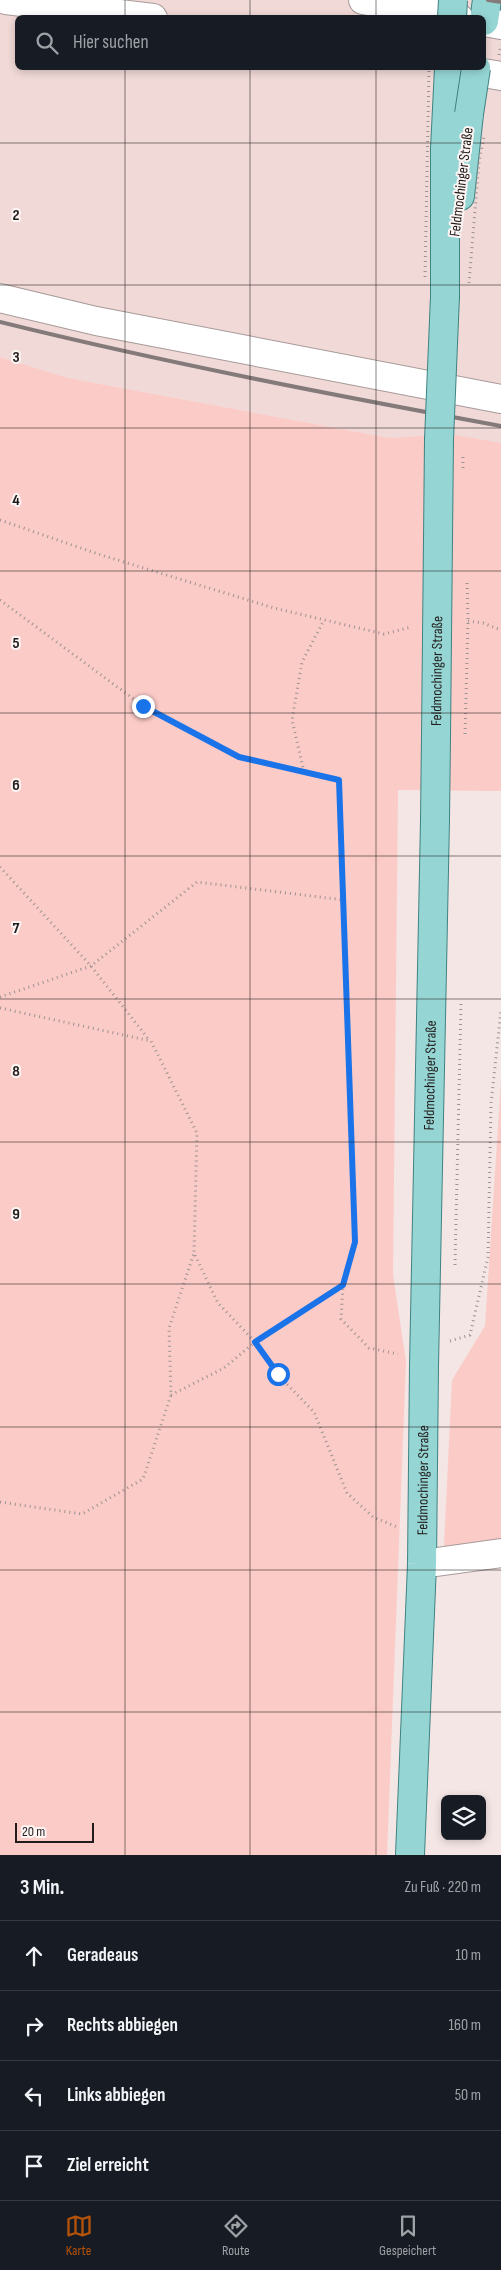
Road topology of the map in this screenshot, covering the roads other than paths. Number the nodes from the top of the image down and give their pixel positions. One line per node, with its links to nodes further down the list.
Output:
1 (6, 0): 5 (lane)
2 (363, 0): 6 (lane)
3 (453, 0): 7 (main road, bridge)
4 (487, 0): 8 (main road)
5 (128, 15)
6 (443, 15)
7 (452, 15)
8 (485, 15)
9 (486, 21): 10 (lane)
10 (501, 25)
11 (492, 69): 13 (main road, Feldmochinger Straße, bridge)
12 (449, 70): 13 (main road, Feldmochinger Straße)
13 (435, 290): 17 (main road, Feldmochinger Straße, bridge)
14 (0, 298): 15 (lane)
15 (501, 399)
16 (501, 1553): 17 (lane)
17 (422, 1564): 18 (main road, Feldmochinger Straße)
18 (410, 1855)

